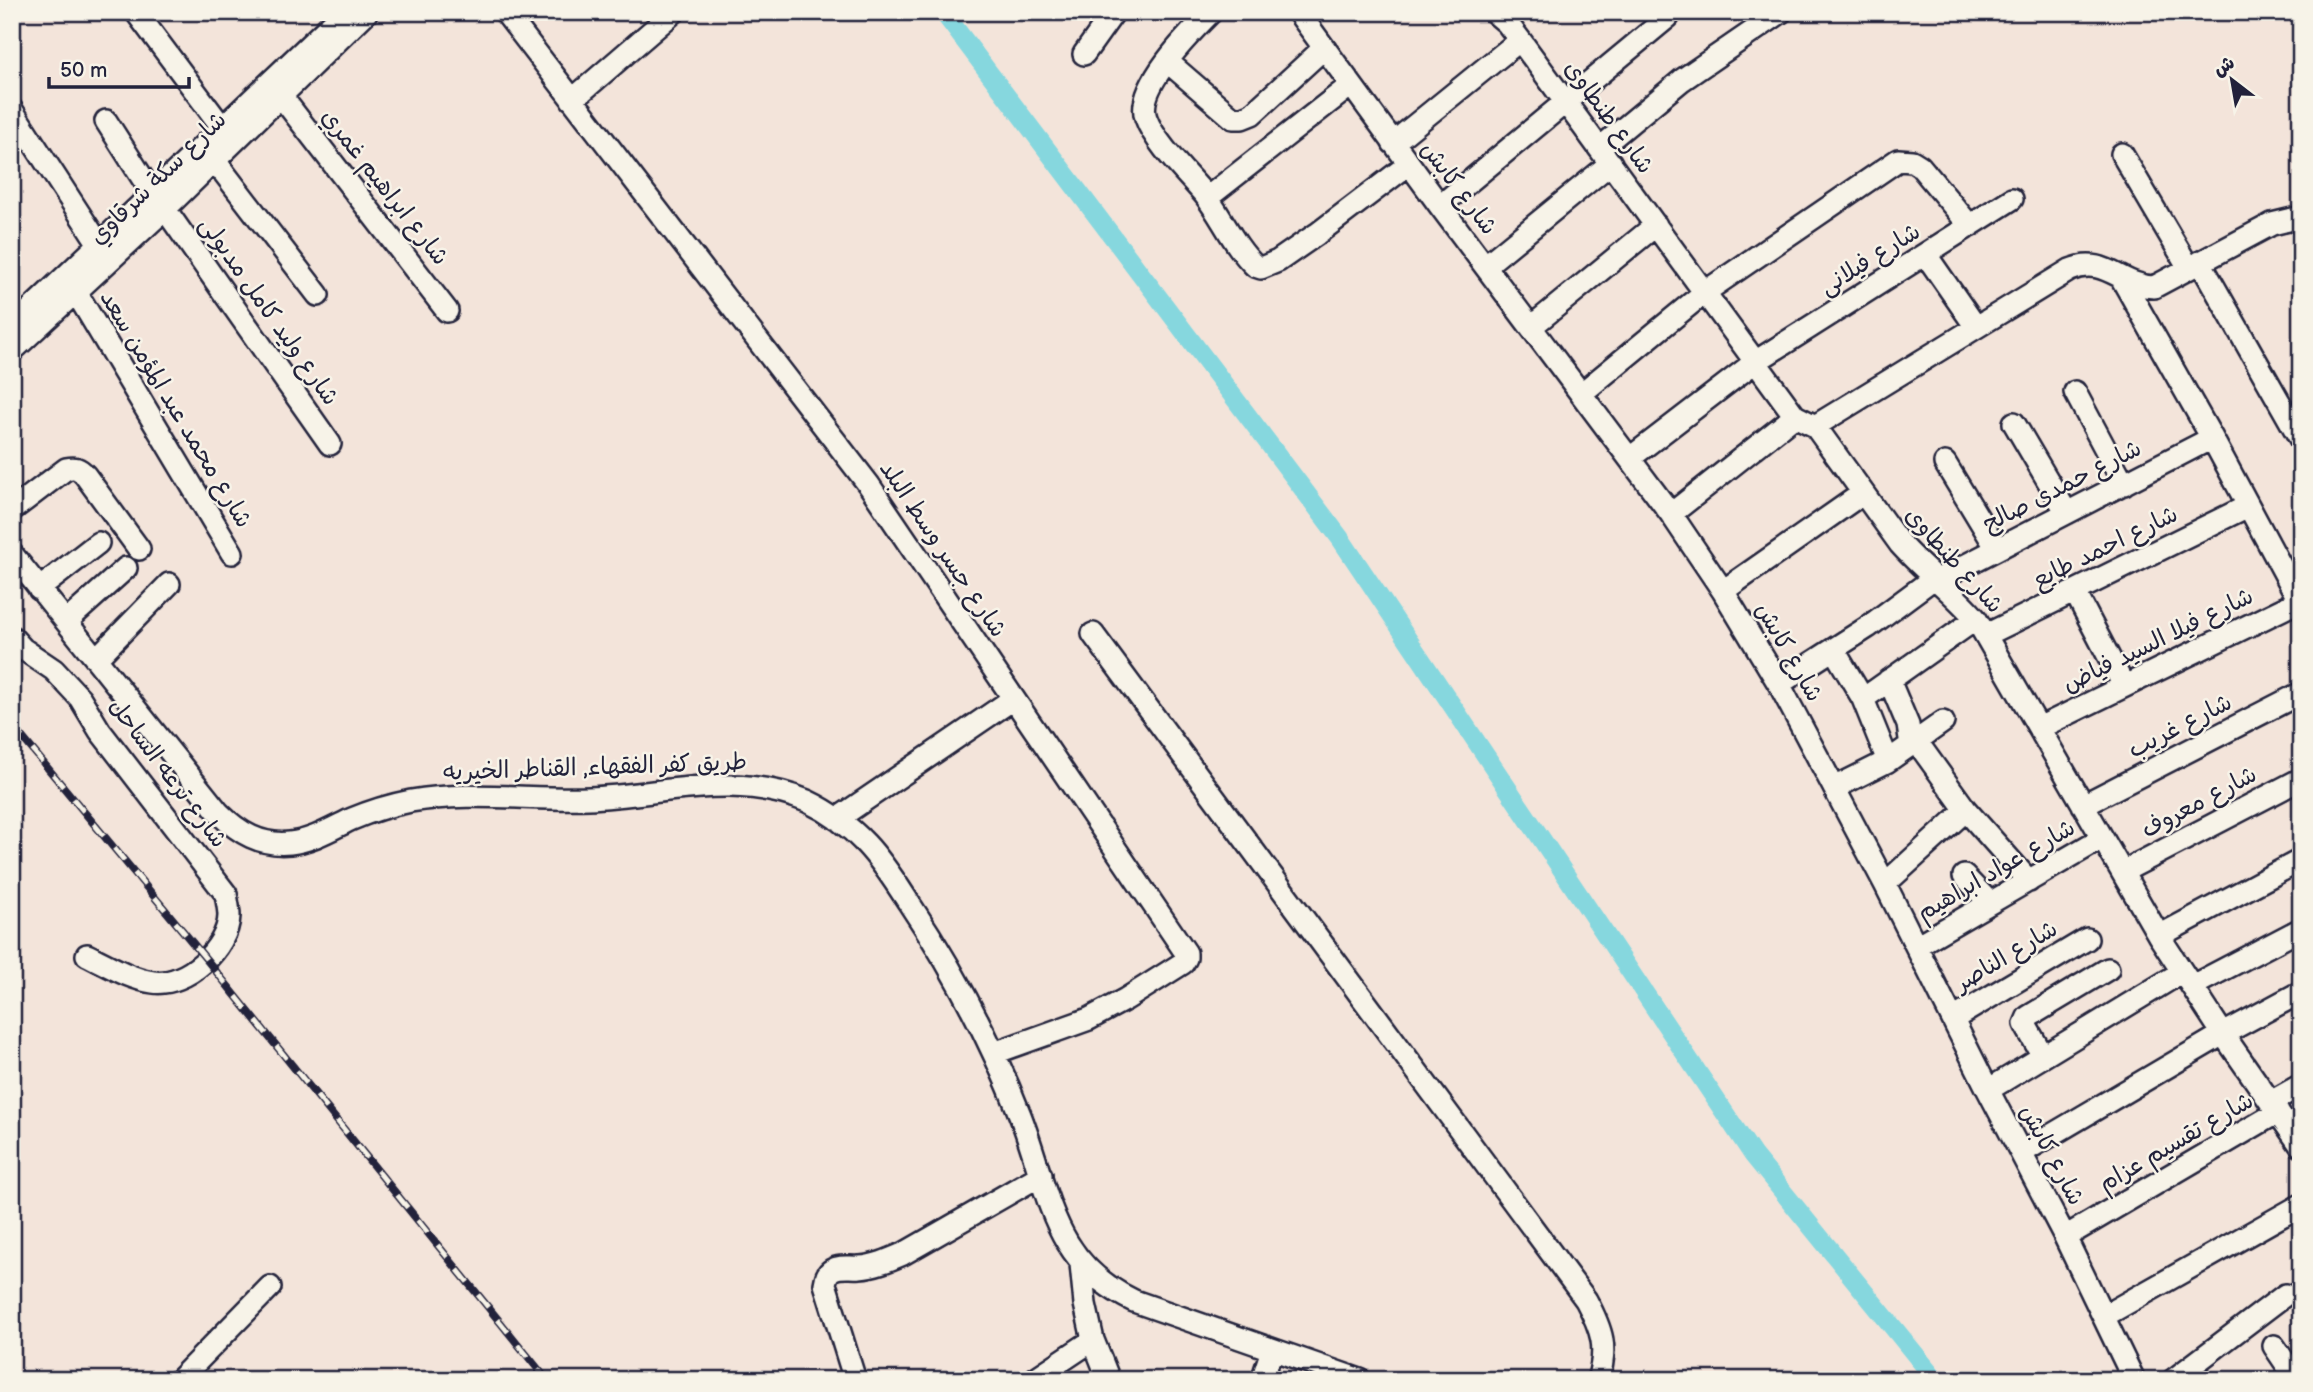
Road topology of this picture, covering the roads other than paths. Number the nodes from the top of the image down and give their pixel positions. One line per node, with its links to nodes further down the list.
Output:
1 (136, 12): 22 (street)
2 (344, 12): 22 (street, شارع سكة شرقاوي)
3 (367, 12): 17 (street, شارع سكة شرقاوي)
4 (505, 12): 18 (street, شارع جسر وسط البلد)
5 (674, 12): 18 (street)
6 (1114, 12): 14 (street)
7 (1211, 12): 15 (street)
8 (1494, 12): 12 (street, شارع طنطاوى)
9 (1781, 12): 25 (street)
10 (1302, 14): 13 (street, شارع كابش)
11 (1668, 17): 19 (street)
12 (1520, 40): 19 (street, شارع طنطاوى); 23 (street)
13 (1324, 48): 15 (street); 16 (street, شارع كابش)
14 (1084, 54)
15 (1168, 62): 28 (street)
16 (1351, 85): 23 (street, شارع كابش); 28 (street)
17 (281, 96): 26 (street, شارع سكة شرقاوي); 43 (street, شارع ابراهيم غمري)
18 (572, 100): 87 (street, شارع جسر وسط البلد)
19 (1566, 102): 25 (street, شارع طنطاوى); 31 (street)
20 (12, 110): 35 (street)
21 (106, 121): 30 (street, شارع وليد كامل مدبولى)
22 (222, 128): 30 (street, شارع سكة شرقاوي)
23 (1393, 143): 27 (street, شارع كابش)
24 (2122, 154): 38 (street)
25 (1605, 155): 33 (street, شارع طنطاوى); 37 (street)
26 (215, 161): 30 (street, شارع سكة شرقاوي); 42 (street)
27 (1409, 164): 28 (street); 31 (street, شارع كابش)
28 (1207, 198)
29 (2012, 199): 34 (street, شارع فيلانى)
30 (158, 201): 35 (street, شارع سكة شرقاوي); 40 (street, شارع سكة شرقاوي); 56 (street, شارع وليد كامل مدبولى)
31 (1440, 206): 37 (street, شارع كابش)
32 (2301, 217): 38 (street)
33 (1656, 225): 41 (street, شارع طنطاوى); 45 (street)
34 (1970, 226): 36 (street, شارع فيلانى); 41 (street)
35 (99, 244): 44 (street, شارع سكة شرقاوي)
36 (1926, 255): 46 (street); 48 (street, شارع فيلانى)
37 (1485, 265): 45 (street, شارع كابش)
38 (2195, 265): 39 (street); 55 (street)
39 (2122, 279): 46 (street); 54 (street)
40 (76, 292): 47 (street, شارع سكة شرقاوي); 68 (street, شارع محمد عبد المؤمن سعد)
41 (1705, 292): 48 (street, شارع طنطاوى); 50 (street)
42 (318, 295)
43 (447, 311)
44 (12, 327)
45 (1531, 327): 50 (street, شارع كابش)
46 (1976, 327): 53 (street)
47 (12, 351)
48 (1755, 362): 51 (street, شارع طنطاوى); 57 (street, شارع فيلانى)
49 (2075, 392): 59 (street)
50 (1582, 393): 57 (street, شارع كابش)
51 (1795, 416): 53 (street, شارع طنطاوى); 64 (street)
52 (2014, 423): 63 (street)
53 (1815, 426): 60 (street, شارع طنطاوى)
54 (2212, 438): 59 (street, شارع حمدى صالح); 61 (street)
55 (2301, 440)
56 (330, 444)
57 (1630, 458): 64 (street, شارع كابش)
58 (1945, 463): 66 (street)
59 (2124, 484): 63 (street, شارع حمدى صالح)
60 (1863, 493): 71 (street, شارع طنطاوى); 74 (street)
61 (2248, 506): 75 (street, شارع احمد طايع); 76 (street)
62 (12, 510): 67 (street)
63 (2067, 513): 66 (street, شارع حمدى صالح)
64 (1671, 514): 74 (street, شارع كابش)
65 (98, 542): 73 (street)
66 (1997, 549): 71 (street, شارع حمدى صالح)
67 (139, 550)
68 (232, 553)
69 (12, 554): 73 (street, طريق كفر الفقهاء, القناطر الخيريه)
70 (126, 568): 77 (street)
71 (1935, 579): 78 (street, شارع طنطاوى); 81 (street, شارع حمدى صالح)
72 (169, 584): 82 (street)
73 (38, 589): 77 (street, طريق كفر الفقهاء, القناطر الخيريه)
74 (1723, 591): 84 (street, شارع كابش)
75 (2075, 592): 78 (street, شارع احمد طايع); 85 (street)
76 (2300, 600): 85 (street, شارع فيلا السيد فياض)
77 (67, 621): 82 (street, طريق كفر الفقهاء, القناطر الخيريه)
78 (1981, 627): 83 (street, شارع احمد طايع); 90 (street, شارع طنطاوى)
79 (1094, 634): 138 (street)
80 (12, 637): 109 (street, شارع ترعه الساحل)
81 (1834, 650): 84 (street, شارع حمدى صالح); 88 (street)
82 (96, 659): 97 (street, طريق كفر الفقهاء, القناطر الخيريه)
83 (1889, 680): 88 (street, شارع احمد طايع); 91 (street)
84 (1779, 684): 94 (street, شارع كابش)
85 (2124, 686): 90 (street, شارع فيلا السيد فياض)
86 (2301, 693): 95 (street, شارع غريب)
87 (1013, 699): 97 (street); 115 (street, شارع جسر وسط البلد)
88 (1863, 699): 92 (street)
89 (1943, 722): 91 (street)
90 (2039, 728): 95 (street, شارع طنطاوى)
91 (1914, 744): 92 (street); 96 (street)
92 (1888, 761): 94 (street)
93 (2301, 779): 100 (street, شارع معروف)
94 (1834, 788): 103 (street, شارع كابش)
95 (2083, 805): 98 (street, شارع طنطاوى)
96 (1966, 810): 102 (street); 103 (street)
97 (837, 819): 115 (street, طريق كفر الفقهاء, القناطر الخيريه)
98 (2102, 838): 100 (street, شارع طنطاوى); 102 (street, شارع عواد ابراهيم)
99 (2301, 860): 106 (street)
100 (2122, 872): 106 (street, شارع طنطاوى)
101 (1964, 876): 104 (street)
102 (2029, 881): 104 (street, شارع عواد ابراهيم)
103 (1885, 884): 108 (street, شارع كابش)
104 (1990, 903): 108 (street, شارع عواد ابراهيم)
105 (2301, 929): 111 (street)
106 (2159, 936): 111 (street, شارع طنطاوى)
107 (2087, 939): 113 (street, شارع الناصر)
108 (1916, 946): 113 (street, شارع كابش)
109 (87, 955)
110 (2108, 969): 116 (street)
111 (2187, 979): 114 (street, شارع طنطاوى); 116 (street)
112 (2301, 992): 114 (street)
113 (1952, 1018): 118 (street, شارع كابش)
114 (2222, 1034): 119 (street, شارع طنطاوى); 121 (street)
115 (994, 1053): 122 (street, طريق كفر الفقهاء, القناطر الخيريه)
116 (2043, 1056): 118 (street)
117 (2301, 1085): 119 (street, شارع تقسيم عزام)
118 (1988, 1090): 121 (street, شارع كابش)
119 (2274, 1107): 120 (street, شارع طنطاوى); 124 (street, شارع تقسيم عزام)
120 (2301, 1146)
121 (2021, 1153): 124 (street, شارع كابش)
122 (1041, 1175): 125 (street, طريق كفر الفقهاء, القناطر الخيريه); 133 (street)
123 (2301, 1205): 128 (street)
124 (2065, 1237): 128 (street, شارع كابش)
125 (1082, 1265): 129 (street); 131 (street, طريق كفر الفقهاء, القناطر الخيريه)
126 (270, 1287): 132 (street)
127 (2285, 1295): 140 (street)
128 (2104, 1316): 139 (street, شارع كابش)
129 (1093, 1340): 134 (street); 135 (street)
130 (2274, 1346): 141 (street)
131 (1272, 1350): 136 (street); 137 (street, طريق كفر الفقهاء, القناطر الخيريه)
132 (179, 1380)
133 (855, 1380)
134 (1033, 1380)
135 (1109, 1380)
136 (1262, 1380)
137 (1360, 1380)
138 (1598, 1380)
139 (2134, 1380)
140 (2173, 1380)
141 (2297, 1380)

